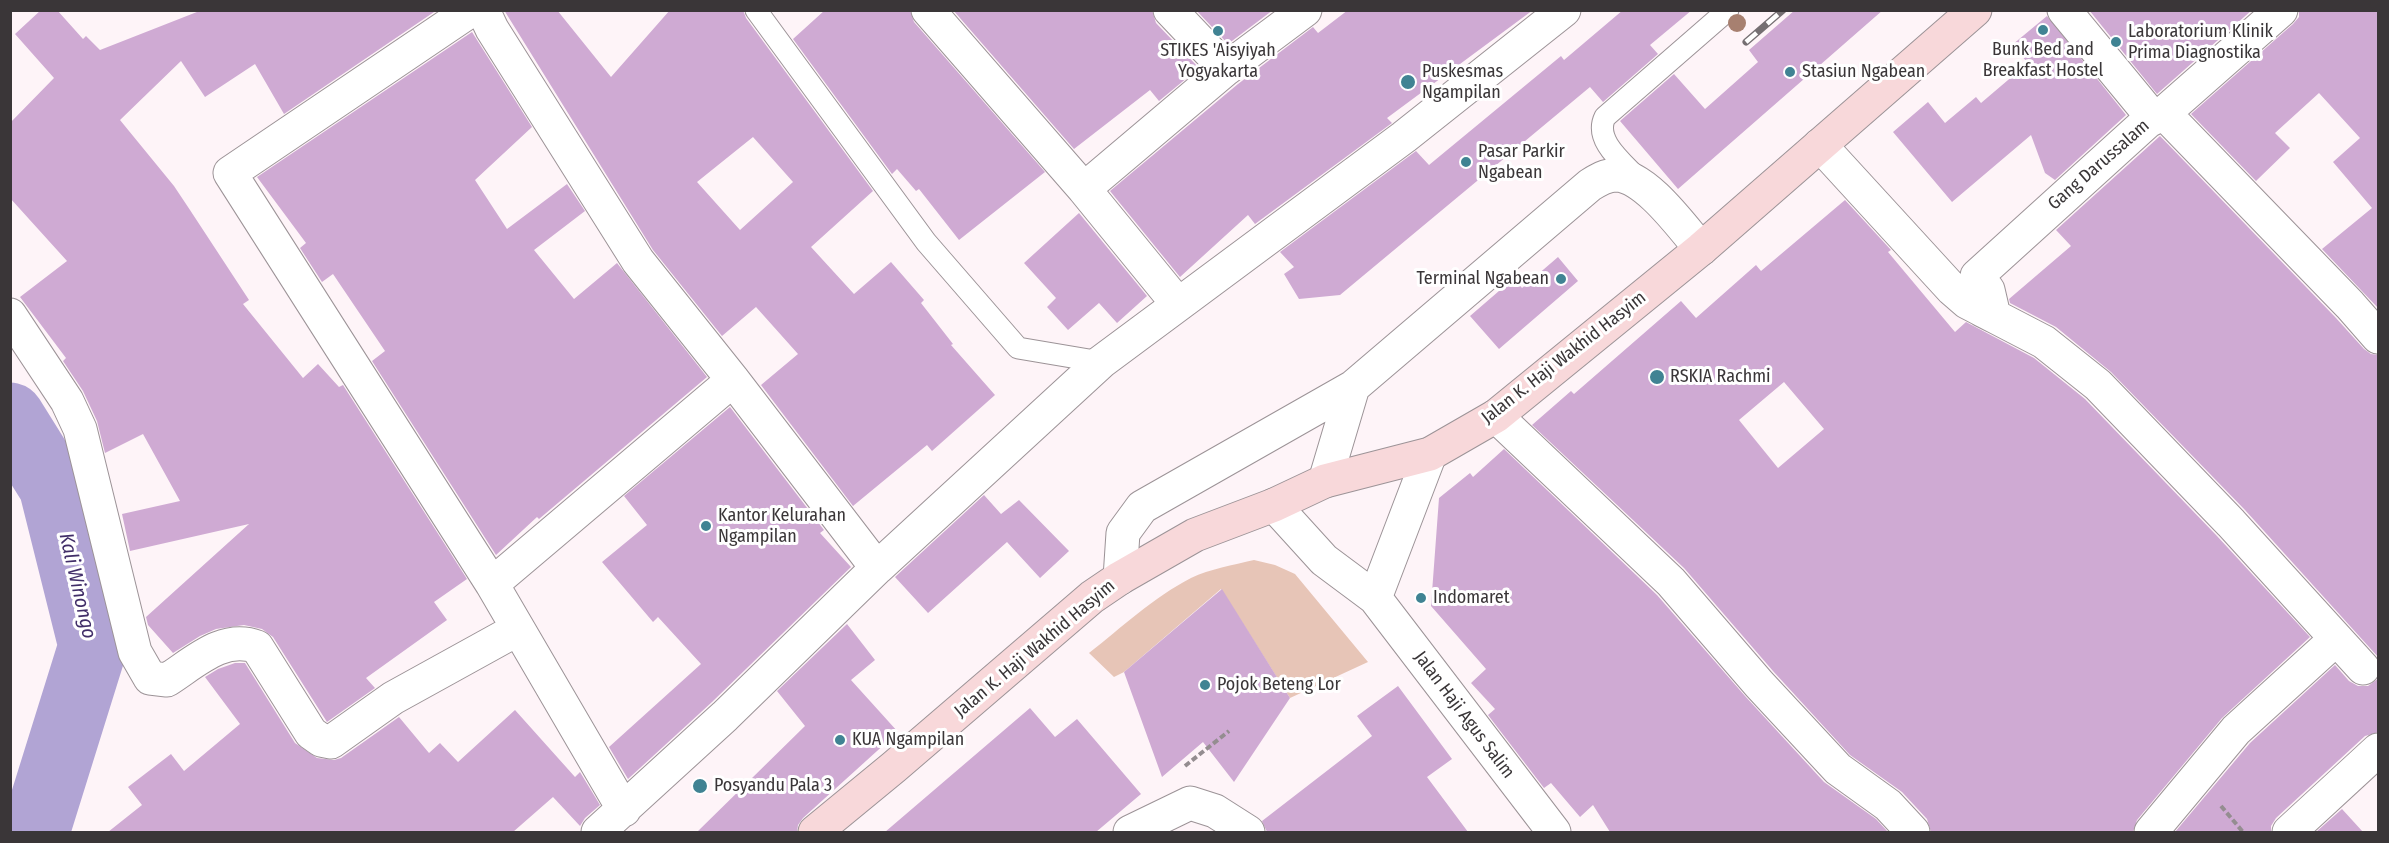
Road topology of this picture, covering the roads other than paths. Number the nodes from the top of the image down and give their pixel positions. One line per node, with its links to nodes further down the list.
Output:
1 (471, 10): 31 (street)
2 (483, 10): 23 (street)
3 (756, 10): 22 (lane)
4 (928, 10): 16 (street)
5 (1170, 10): 12 (street)
6 (1305, 10): 12 (street)
7 (1564, 10): 18 (street)
8 (1728, 10): 15 (lane)
9 (1975, 10): 14 (main road, Jalan K. Haji Wakhid Hasyim)
10 (2064, 10): 13 (street)
11 (2281, 10): 13 (street, Gang Darussalam)
12 (1226, 69): 16 (street)
13 (2159, 116): 19 (street, Gang Darussalam); 21 (street)
14 (1820, 146): 17 (main road, Jalan K. Haji Wakhid Hasyim); 19 (street)
15 (1644, 186): 17 (street); 24 (street)
16 (1084, 189): 18 (street)
17 (1701, 249): 25 (main road, Jalan K. Haji Wakhid Hasyim)
18 (1177, 303): 22 (street)
19 (1980, 309): 34 (street)
20 (10, 315): 33 (street)
21 (2379, 337)
22 (1101, 362): 29 (street)
23 (733, 380): 29 (street); 31 (street)
24 (1353, 387): 27 (street); 30 (street)
25 (1496, 416): 26 (main road, Jalan K. Haji Wakhid Hasyim); 43 (street)
26 (1430, 454): 27 (main road, Jalan K. Haji Wakhid Hasyim); 32 (street)
27 (1325, 481): 28 (main road, Jalan K. Haji Wakhid Hasyim)
28 (1274, 505): 30 (main road, Jalan K. Haji Wakhid Hasyim); 32 (street, Jalan Haji Agus Salim)
29 (877, 568): 37 (street)
30 (1120, 578): 39 (main road, Jalan K. Haji Wakhid Hasyim)
31 (492, 584): 33 (street)
32 (1375, 598): 42 (street, Jalan Haji Agus Salim)
33 (518, 629): 37 (street)
34 (2336, 639): 35 (street); 44 (street)
35 (2363, 668)
36 (2379, 750): 45 (street)
37 (624, 810): 38 (street)
38 (598, 832)
39 (814, 832)
40 (1130, 832): 41 (street)
41 (1248, 832)
42 (1554, 832)
43 (1912, 832)
44 (2151, 832)
45 (2289, 832)

